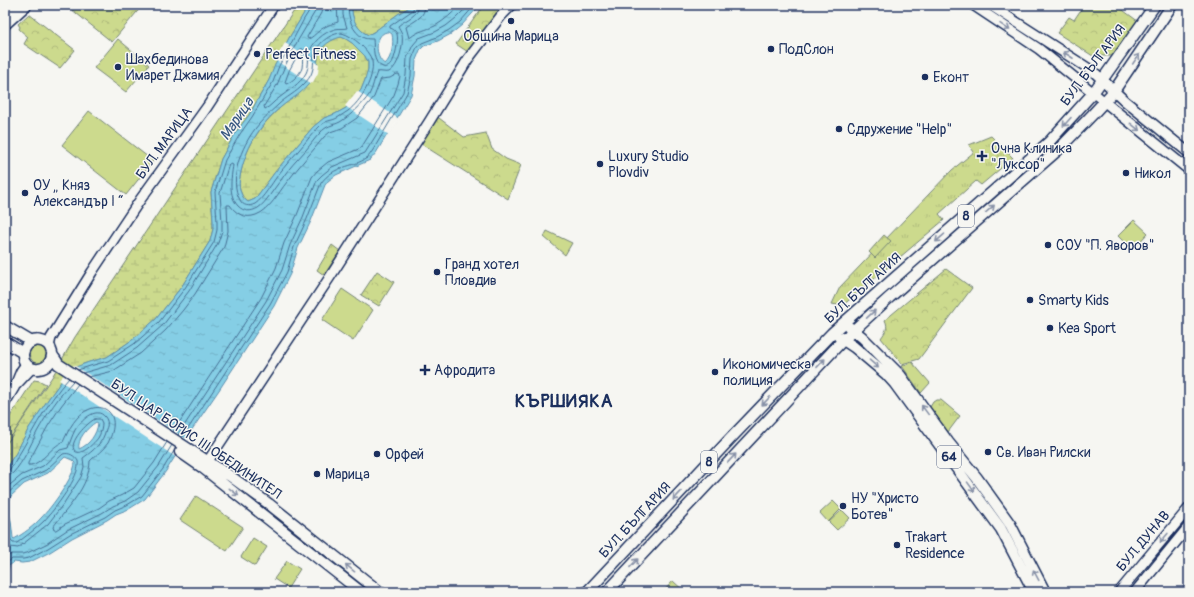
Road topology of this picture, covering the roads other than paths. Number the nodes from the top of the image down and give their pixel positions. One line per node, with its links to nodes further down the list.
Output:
1 (18, 5): 9 (street)
2 (27, 5): 10 (street)
3 (274, 5): 24 (street, БУЛ. МАРИЦА)
4 (512, 5): 31 (street)
5 (973, 5): 13 (street, one-way to 13)
6 (990, 5): 11 (street, one-way to 6)
7 (1155, 5): 11 (main road, БУЛ. БЪЛГАРИЯ / 8)
8 (1172, 5): 12 (main road, БУЛ. БЪЛГАРИЯ / 8, one-way to 8)
9 (5, 15)
10 (5, 25)
11 (1102, 80): 12 (street); 13 (main road, БУЛ. БЪЛГАРИЯ / 8)
12 (1114, 91): 14 (main road, БУЛ. БЪЛГАРИЯ / 8); 15 (street)
13 (1093, 93): 14 (street); 17 (main road, БУЛ. БЪЛГАРИЯ / 8, one-way to 17)
14 (1104, 102): 16 (street, one-way to 16); 19 (main road, БУЛ. БЪЛГАРИЯ / 8, one-way to 14)
15 (1189, 153)
16 (1189, 170)
17 (843, 323): 19 (main road, 64); 20 (main road, БУЛ. БЪЛГАРИЯ / 8)
18 (5, 326): 23 (main road)
19 (854, 330): 21 (main road, БУЛ. БЪЛГАРИЯ / 8); 39 (main road, 64, one-way to 19)
20 (832, 333): 21 (main road, 64); 36 (main road, БУЛ. БЪЛГАРИЯ / 8, one-way to 36)
21 (843, 340): 37 (main road, БУЛ. БЪЛГАРИЯ / 8, one-way to 21); 38 (main road, 64, one-way to 38)
22 (5, 342): 25 (main road)
23 (32, 342): 24 (main road); 25 (main road)
24 (49, 345): 27 (main road, БУЛ. ЦАР БОРИС III ОБЕДИНИТЕЛ); 28 (main road)
25 (23, 353): 26 (main road)
26 (29, 366): 28 (main road, БУЛ. ЦАР БОРИС III ОБЕДИНИТЕЛ); 29 (street)
27 (57, 367): 28 (main road, БУЛ. ЦАР БОРИС III ОБЕДИНИТЕЛ); 30 (main road, БУЛ. ЦАР БОРИС III ОБЕДИНИТЕЛ)
28 (44, 368)
29 (5, 403)
30 (189, 454): 31 (main road, БУЛ. ЦАР БОРИС III ОБЕДИНИТЕЛ); 34 (main road, БУЛ. ЦАР БОРИС III ОБЕДИНИТЕЛ, one-way to 34)
31 (208, 461): 35 (main road, БУЛ. ЦАР БОРИС III ОБЕДИНИТЕЛ, one-way to 31)
32 (1189, 508): 40 (street, БУЛ. ДУНАВ, one-way to 40)
33 (1189, 526): 41 (street, БУЛ. ДУНАВ)
34 (361, 592)
35 (380, 592)
36 (587, 592)
37 (607, 592)
38 (1034, 592)
39 (1045, 592)
40 (1119, 592)
41 (1135, 592)

